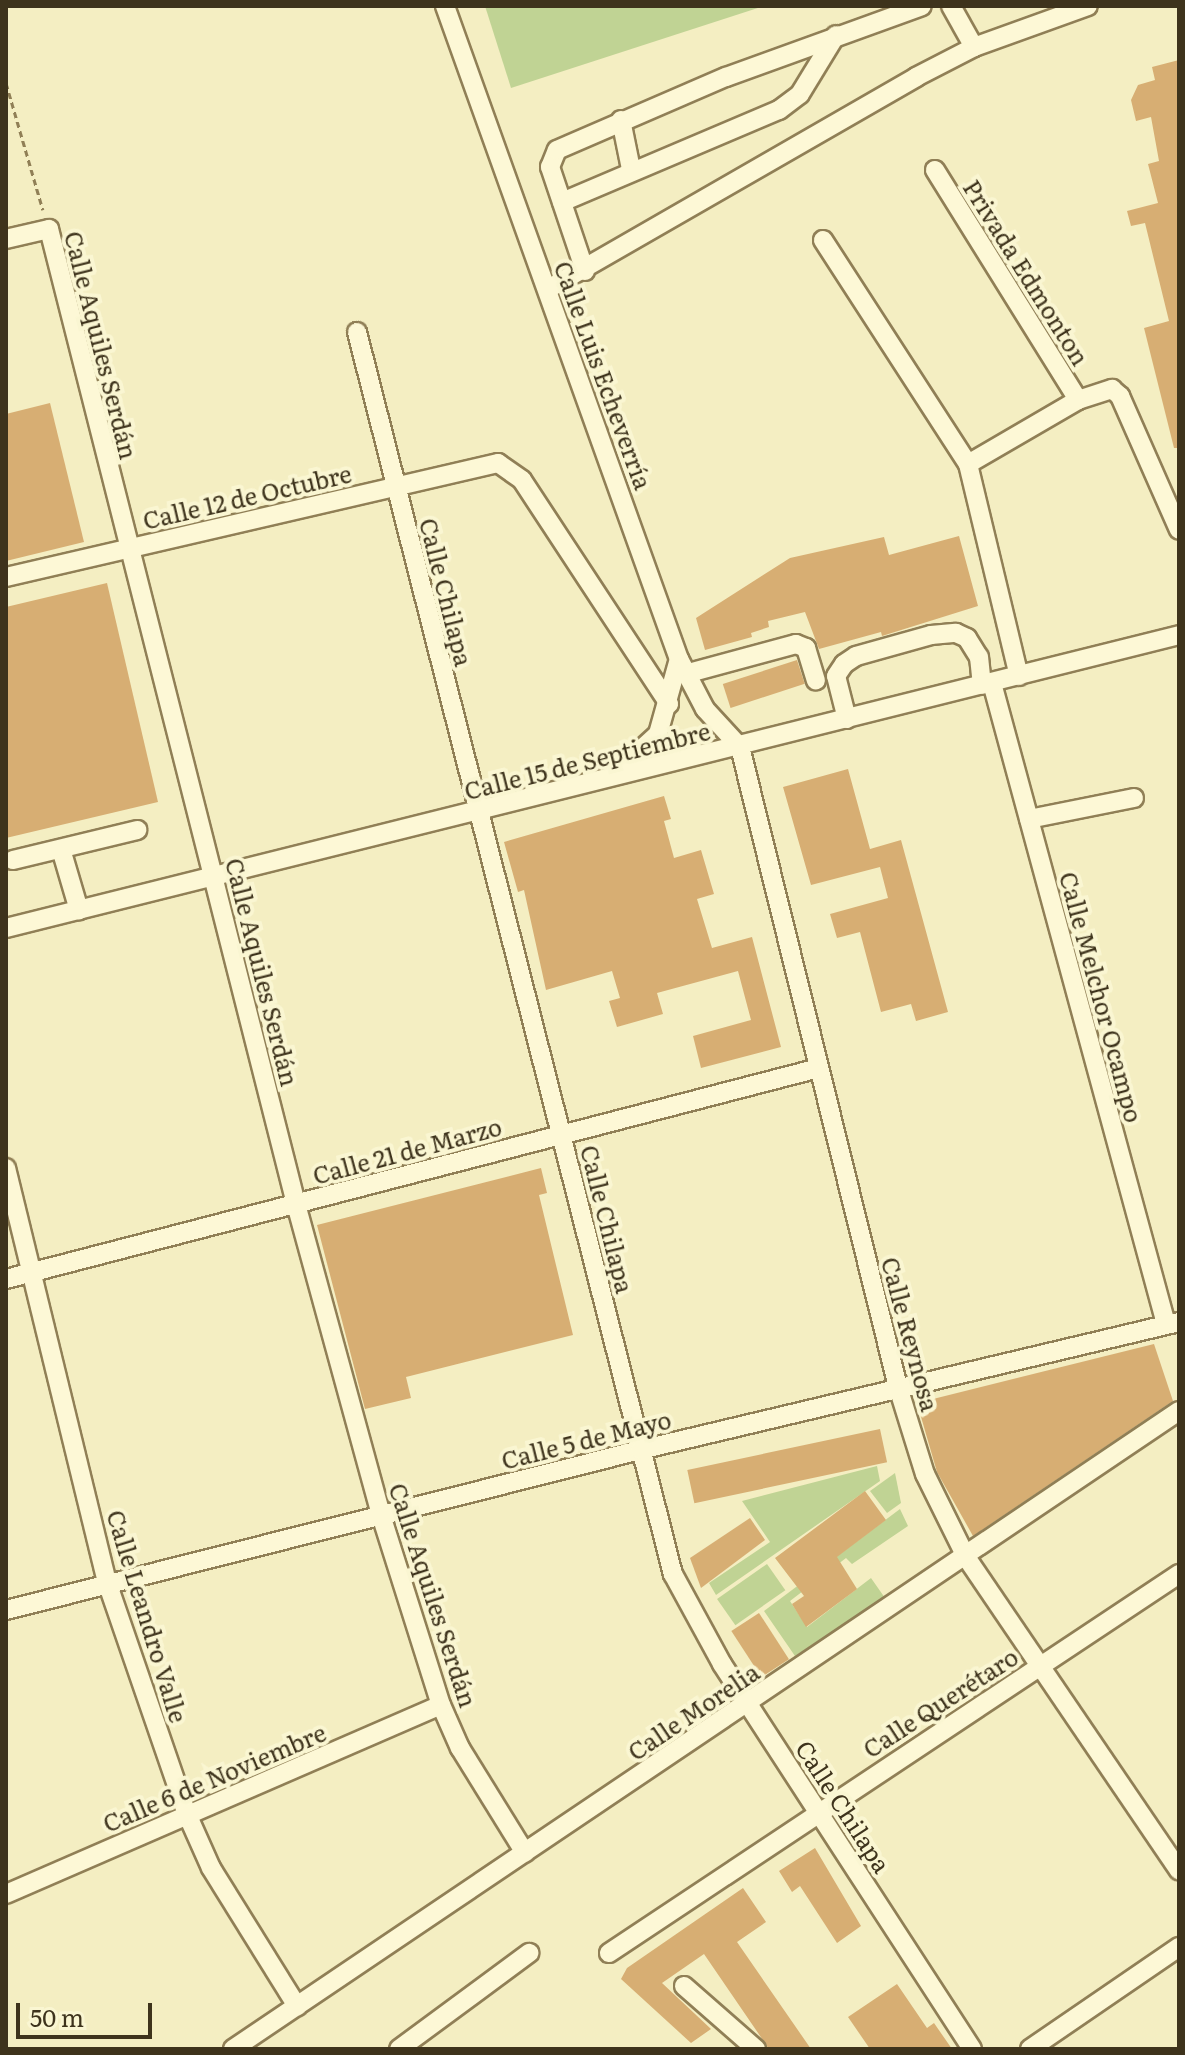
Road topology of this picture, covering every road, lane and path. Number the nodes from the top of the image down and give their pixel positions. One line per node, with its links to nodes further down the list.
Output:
1 (445, 6): 16 (street, Calle Luis Echeverría)
2 (922, 6): 5 (street)
3 (951, 6): 6 (street)
4 (1088, 6): 6 (street)
5 (836, 35): 8 (street); 9 (street)
6 (974, 47): 15 (street)
7 (6, 83): 12 (path, Calle Aquiles Serdán)
8 (621, 120): 9 (street); 11 (street)
9 (631, 169): 11 (street)
10 (935, 170): 18 (street, Privada Edmonton)
11 (562, 202): 15 (street)
12 (49, 229): 13 (street); 22 (street, Calle Aquiles Serdán)
13 (6, 239)
14 (823, 240): 19 (street)
15 (585, 271): 16 (street)
16 (548, 289): 25 (street, Calle Luis Echeverría)
17 (357, 332): 20 (street, Calle Chilapa)
18 (1078, 400): 19 (street); 21 (street)
19 (968, 464): 26 (street)
20 (396, 486): 22 (street, Calle 12 de Octubre); 29 (street, Calle 12 de Octubre); 34 (street, Calle Chilapa)
21 (1179, 530)
22 (127, 549): 23 (street, Calle 12 de Octubre); 39 (street, Calle Aquiles Serdán)
23 (6, 577)
24 (1179, 635): 26 (street, Calle 15 de Septiembre)
25 (682, 667): 27 (street); 29 (street); 31 (street, Calle Luis Echeverría)
26 (1019, 676): 28 (street, Calle 15 de Septiembre)
27 (816, 680)
28 (987, 684): 30 (street, Calle 15 de Septiembre); 30 (street, Calle Melchor Ocampo); 35 (street, Calle Melchor Ocampo)
29 (669, 704): 32 (street)
30 (847, 719): 31 (street, Calle 15 de Septiembre)
31 (740, 747): 32 (street, Calle 15 de Septiembre); 42 (street, Calle Reynosa)
32 (607, 780): 34 (street, Calle 15 de Septiembre)
33 (1134, 798): 35 (street)
34 (477, 812): 39 (street, Calle 15 de Septiembre); 43 (street, Calle Chilapa)
35 (1029, 819): 48 (street, Calle Melchor Ocampo)
36 (137, 830): 37 (street)
37 (61, 849): 38 (street); 40 (street)
38 (13, 860)
39 (215, 877): 40 (street, Calle 15 de Septiembre); 45 (street, Calle Aquiles Serdán)
40 (79, 910): 41 (street, Calle 15 de Septiembre)
41 (6, 928)
42 (819, 1068): 43 (street, Calle 21 de Marzo); 49 (street, Calle Reynosa)
43 (563, 1134): 45 (street, Calle 21 de Marzo); 51 (street, Calle Chilapa)
44 (6, 1168): 46 (street, Calle Leandro Valle)
45 (296, 1204): 46 (street, Calle 21 de Marzo); 52 (street, Calle Aquiles Serdán)
46 (32, 1272): 47 (street, Calle 21 de Marzo); 55 (street, Calle Leandro Valle)
47 (6, 1279)
48 (1173, 1323): 49 (street, Calle 5 de Mayo)
49 (898, 1387): 51 (street, Calle 5 de Mayo); 53 (street, Calle Reynosa)
50 (1179, 1411): 53 (street, Calle Morelia)
51 (640, 1450): 52 (street, Calle 5 de Mayo); 58 (street, Calle Chilapa)
52 (381, 1515): 55 (street, Calle 5 de Mayo); 59 (street, Calle Aquiles Serdán)
53 (966, 1557): 57 (street, Calle Reynosa); 58 (street, Calle Morelia)
54 (1179, 1574): 57 (street, Calle Querétaro)
55 (108, 1585): 56 (street, Calle 5 de Mayo); 61 (street, Calle Leandro Valle)
56 (6, 1610)
57 (1038, 1666): 60 (street, Calle Querétaro); 62 (street, Calle Reynosa)
58 (749, 1702): 60 (street, Calle Chilapa); 63 (street, Calle Morelia)
59 (441, 1705): 61 (street, Calle 6 de Noviembre); 63 (street, Calle Aquiles Serdán)
60 (817, 1811): 68 (street, Calle Querétaro); 74 (street, Calle Chilapa)
61 (187, 1814): 65 (street, Calle 6 de Noviembre); 70 (street, Calle Leandro Valle)
62 (1173, 1850): 64 (street, Calle Reynosa)
63 (525, 1853): 70 (street, Calle Morelia)
64 (1179, 1871)
65 (6, 1894)
66 (1178, 1950): 75 (street)
67 (529, 1953): 71 (street)
68 (609, 1953)
69 (684, 1986): 73 (street)
70 (297, 2006): 72 (street, Calle Morelia)
71 (406, 2047)
72 (233, 2049)
73 (756, 2049)
74 (972, 2049)
75 (1030, 2049)

